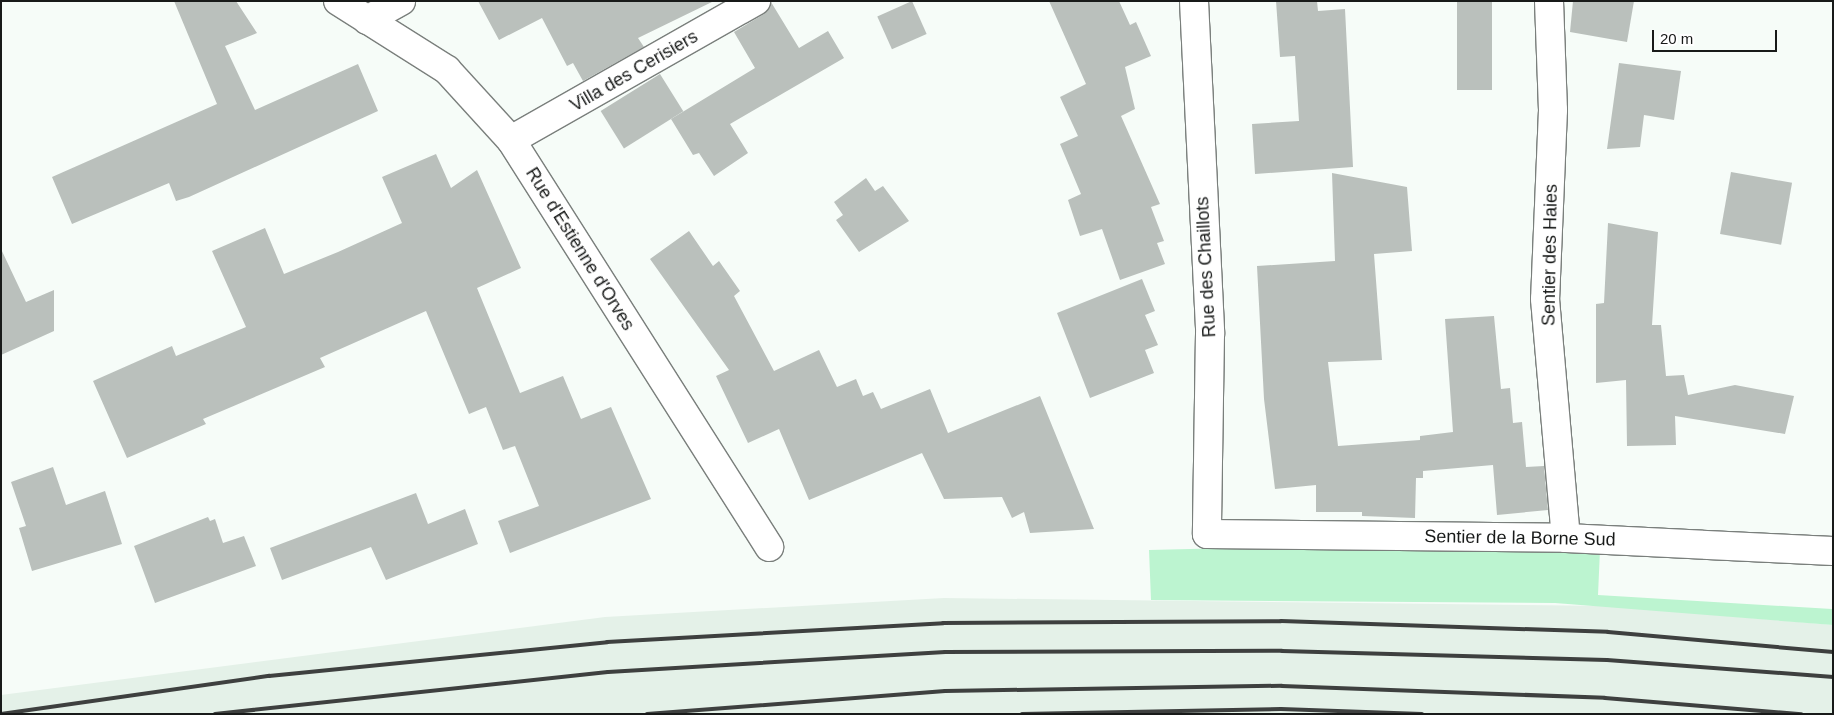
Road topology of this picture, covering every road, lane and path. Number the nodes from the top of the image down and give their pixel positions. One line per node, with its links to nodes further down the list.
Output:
1 (338, 1): 6 (street, Rue d'Estienne d'Orves)
2 (401, 1): 6 (street)
3 (756, 1): 7 (street, Villa des Cerisiers)
4 (1194, 1): 8 (street, Rue des Chaillots)
5 (1548, 1): 9 (street, Sentier des Haies)
6 (367, 20): 7 (street, Rue d'Estienne d'Orves)
7 (511, 140): 10 (street, Rue d'Estienne d'Orves)
8 (1207, 534): 9 (street, Sentier de la Borne Sud)
9 (1566, 538): 11 (street, Sentier de la Borne Sud)
10 (769, 547)
11 (1833, 551)

